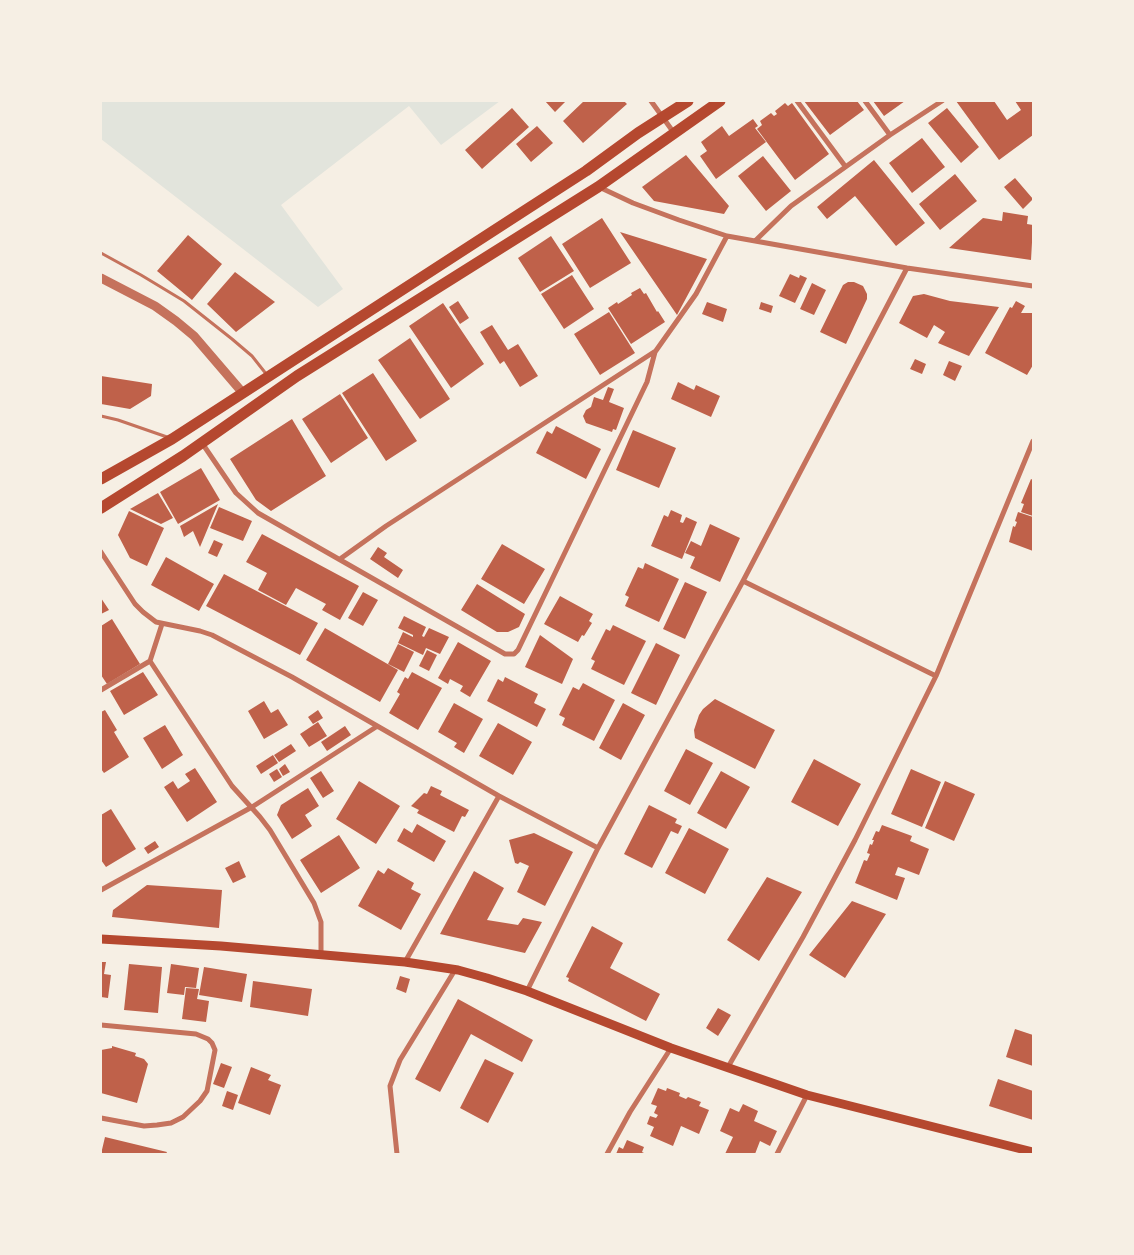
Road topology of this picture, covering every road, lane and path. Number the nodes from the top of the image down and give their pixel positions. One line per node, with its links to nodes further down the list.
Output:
1 (651, 101): 7 (street)
2 (688, 101): 7 (highway)
3 (720, 101): 8 (highway)
4 (797, 101): 10 (street)
5 (865, 101): 9 (street)
6 (942, 101): 9 (street)
7 (664, 117): 8 (street); 19 (highway)
8 (674, 132): 11 (highway)
9 (890, 135): 10 (street)
10 (845, 166): 13 (street)
11 (598, 186): 12 (street); 24 (highway)
12 (728, 236): 13 (street); 18 (street)
13 (756, 240): 15 (street)
14 (101, 253): 19 (lane)
15 (908, 268): 17 (street); 29 (street)
16 (101, 278): 20 (street)
17 (1033, 286)
18 (655, 352): 28 (street); 28 (street)
19 (268, 377): 20 (highway)
20 (242, 392): 22 (highway)
21 (101, 416): 22 (lane)
22 (172, 439): 25 (highway)
23 (1033, 441): 32 (street)
24 (202, 443): 26 (highway); 28 (street)
25 (101, 479)
26 (101, 508)
27 (101, 552): 30 (street)
28 (340, 559)
29 (743, 582): 32 (street); 37 (street)
30 (162, 624): 31 (street); 34 (street)
31 (150, 661): 33 (street); 36 (street)
32 (936, 676): 46 (street)
33 (101, 690)
34 (376, 727): 35 (street); 36 (street)
35 (499, 796): 37 (street); 41 (street)
36 (252, 807): 38 (street); 40 (street)
37 (598, 848): 43 (street)
38 (101, 890)
39 (101, 939): 40 (main road)
40 (321, 956): 41 (main road)
41 (405, 962): 42 (main road)
42 (455, 970): 43 (main road); 50 (street)
43 (527, 992): 45 (main road)
44 (101, 1025): 48 (street)
45 (672, 1048): 46 (main road); 51 (street)
46 (728, 1067): 47 (main road)
47 (807, 1095): 49 (main road); 52 (street)
48 (101, 1118)
49 (1033, 1152)
50 (397, 1154)
51 (607, 1154)
52 (777, 1154)

